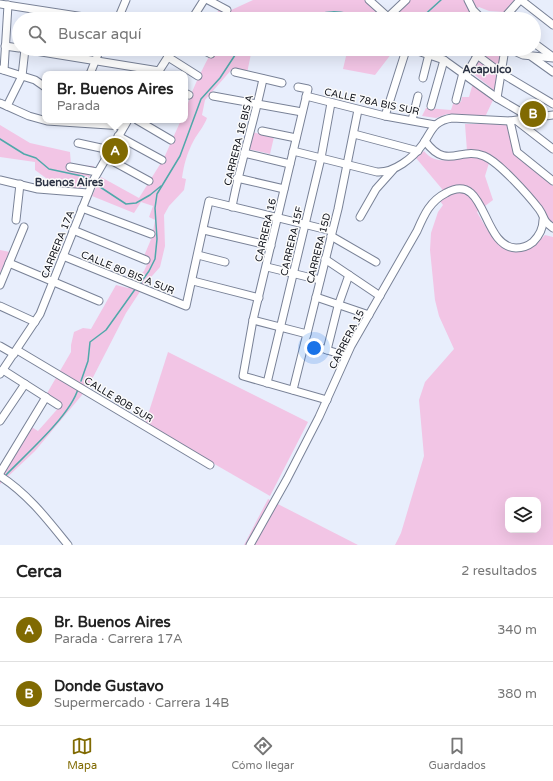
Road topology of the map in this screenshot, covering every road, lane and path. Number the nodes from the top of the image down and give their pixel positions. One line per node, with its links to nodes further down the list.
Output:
1 (126, 0): 12 (street)
2 (204, 0): 13 (street)
3 (208, 0): 10 (street)
4 (369, 0): 14 (street)
5 (406, 0): 15 (street)
6 (468, 0): 16 (street)
7 (521, 0): 17 (street); 18 (street)
8 (0, 4): 9 (street)
9 (8, 5): 11 (street); 21 (street)
10 (227, 10)
11 (52, 12)
12 (121, 12)
13 (197, 12)
14 (382, 12)
15 (393, 12)
16 (475, 12)
17 (510, 12)
18 (536, 12)
19 (541, 16): 20 (street)
20 (553, 25)
21 (5, 46): 22 (street); 39 (street)
22 (12, 47)
23 (541, 49): 36 (street)
24 (23, 56): 47 (street)
25 (65, 56): 38 (street)
26 (96, 56): 38 (street)
27 (406, 56): 67 (street)
28 (428, 56): 49 (street)
29 (434, 56): 37 (street)
30 (477, 56): 46 (street)
31 (484, 56): 45 (street)
32 (505, 56): 45 (street)
33 (527, 56): 35 (street)
34 (168, 57): 42 (street); 48 (street)
35 (532, 57): 36 (street); 44 (street)
36 (553, 58)
37 (444, 60): 46 (street); 63 (street)
38 (94, 61): 40 (street); 41 (street)
39 (2, 70): 47 (street)
40 (91, 71)
41 (147, 71)
42 (159, 71)
43 (235, 72): 50 (street)
44 (553, 72)
45 (501, 73): 57 (street); 62 (street)
46 (464, 74): 57 (street); 58 (street)
47 (22, 76): 52 (street); 60 (street)
48 (198, 76)
49 (423, 78)
50 (263, 79): 51 (street); 61 (street, CARRERA 16 BIS A)
51 (282, 83)
52 (42, 86)
53 (298, 87): 54 (street, CALLE 78A BIS SUR)
54 (307, 93): 59 (street, CALLE 78A BIS SUR); 65 (street, CARRERA 16)
55 (213, 96): 61 (street)
56 (418, 96): 70 (street)
57 (498, 98): 68 (street)
58 (456, 100)
59 (331, 103): 64 (street, CALLE 78A BIS SUR); 88 (street, CARRERA 15F)
60 (3, 104): 69 (street)
61 (258, 104): 65 (street); 86 (street, CARRERA 16 BIS A)
62 (553, 104)
63 (431, 106)
64 (358, 110): 67 (street, CALLE 78A BIS SUR); 76 (street, CARRERA 15D)
65 (302, 112): 78 (street, CARRERA 16)
66 (553, 115): 68 (street)
67 (385, 116): 70 (street, CALLE 78A BIS SUR)
68 (531, 118): 71 (street)
69 (42, 120)
70 (412, 120): 74 (street, CALLE 78A BIS SUR)
71 (513, 121): 74 (street); 82 (street); 97 (street)
72 (126, 123): 77 (street, CARRERA 17A)
73 (142, 123): 79 (street)
74 (435, 124): 80 (street)
75 (262, 131): 78 (street)
76 (354, 134): 85 (street); 91 (street, CARRERA 15D)
77 (118, 136): 83 (street, CARRERA 17A); 89 (street)
78 (296, 138): 84 (street, CARRERA 16)
79 (172, 140)
80 (425, 141): 85 (street); 106 (street)
81 (78, 143): 83 (street)
82 (553, 149)
83 (110, 150): 87 (street, CARRERA 17A)
84 (293, 150): 88 (street); 90 (street, CARRERA 16)
85 (418, 151): 93 (street)
86 (244, 153): 90 (street); 94 (street, CARRERA 16 BIS A)
87 (105, 157): 96 (street); 98 (street, CARRERA 17A)
88 (321, 158): 91 (street); 107 (street, CARRERA 15F)
89 (162, 160)
90 (290, 164): 100 (street, CARRERA 16)
91 (348, 165): 93 (street); 112 (street, CARRERA 15D)
92 (70, 167): 98 (street)
93 (393, 170): 103 (street)
94 (237, 178): 100 (street); 101 (street, CARRERA 16 BIS A)
95 (0, 180): 99 (street)
96 (149, 181)
97 (553, 181)
98 (93, 182): 99 (street); 102 (street, CARRERA 17A)
99 (20, 184): 105 (street)
100 (284, 190): 104 (street, CARRERA 16)
101 (232, 207): 104 (street); 111 (street)
102 (82, 208): 110 (street, CARRERA 17A); 113 (street)
103 (360, 217)
104 (278, 218): 107 (street); 114 (street, CARRERA 16)
105 (16, 220)
106 (543, 220): 109 (street); 129 (street, CARRERA 15)
107 (305, 224): 112 (street); 123 (street, CARRERA 15F)
108 (24, 226): 121 (street)
109 (553, 228)
110 (73, 230): 116 (street, CARRERA 17A); 118 (street)
111 (204, 230): 114 (street); 115 (street)
112 (331, 233): 117 (street, CARRERA 15D); 120 (street)
113 (151, 234)
114 (271, 246): 122 (street, CARRERA 16)
115 (198, 255): 119 (street); 127 (street)
116 (63, 256): 126 (street, CARRERA 17A); 127 (street, CALLE 80 BIS A SUR)
117 (325, 259): 124 (street); 125 (street, CARRERA 15D)
118 (146, 260)
119 (225, 262)
120 (376, 262)
121 (9, 263): 126 (street); 128 (street)
122 (267, 267): 123 (street); 131 (street, CARRERA 16)
123 (293, 274): 125 (street); 138 (street, CARRERA 15F)
124 (349, 275): 129 (street); 134 (street)
125 (320, 280): 130 (street, CARRERA 15D)
126 (53, 281): 132 (street); 137 (street, CARRERA 17A)
127 (192, 281): 131 (street)
128 (0, 285)
129 (380, 296): 135 (street, CARRERA 15)
130 (316, 297): 134 (street); 139 (street, CARRERA 15D)
131 (259, 298): 136 (street, CARRERA 16)
132 (99, 301)
133 (0, 306): 137 (street)
134 (338, 306): 135 (street); 142 (street)
135 (369, 315): 144 (street, CARRERA 15)
136 (253, 320): 138 (street); 146 (street, CARRERA 16)
137 (35, 322): 143 (street, CARRERA 17A)
138 (280, 327): 139 (street); 146 (street, CARRERA 15F)
139 (307, 334): 140 (street, CARRERA 15D)
140 (305, 343): 142 (street); 148 (street, CARRERA 15D)
141 (0, 346): 143 (street, CALLE 80B SUR)
142 (328, 350): 144 (street)
143 (15, 352): 145 (street, CARRERA 17A); 153 (street, CALLE 80B SUR)
144 (346, 356): 150 (street, CARRERA 15)
145 (1, 372): 147 (street)
146 (267, 383): 148 (street)
147 (24, 384): 149 (street); 152 (street)
148 (293, 390): 150 (street)
149 (46, 397): 151 (street); 154 (street)
150 (327, 400): 157 (street, CARRERA 15)
151 (58, 405)
152 (0, 421)
153 (210, 465)
154 (0, 473)
155 (0, 476): 156 (street)
156 (68, 545)
157 (250, 545)

